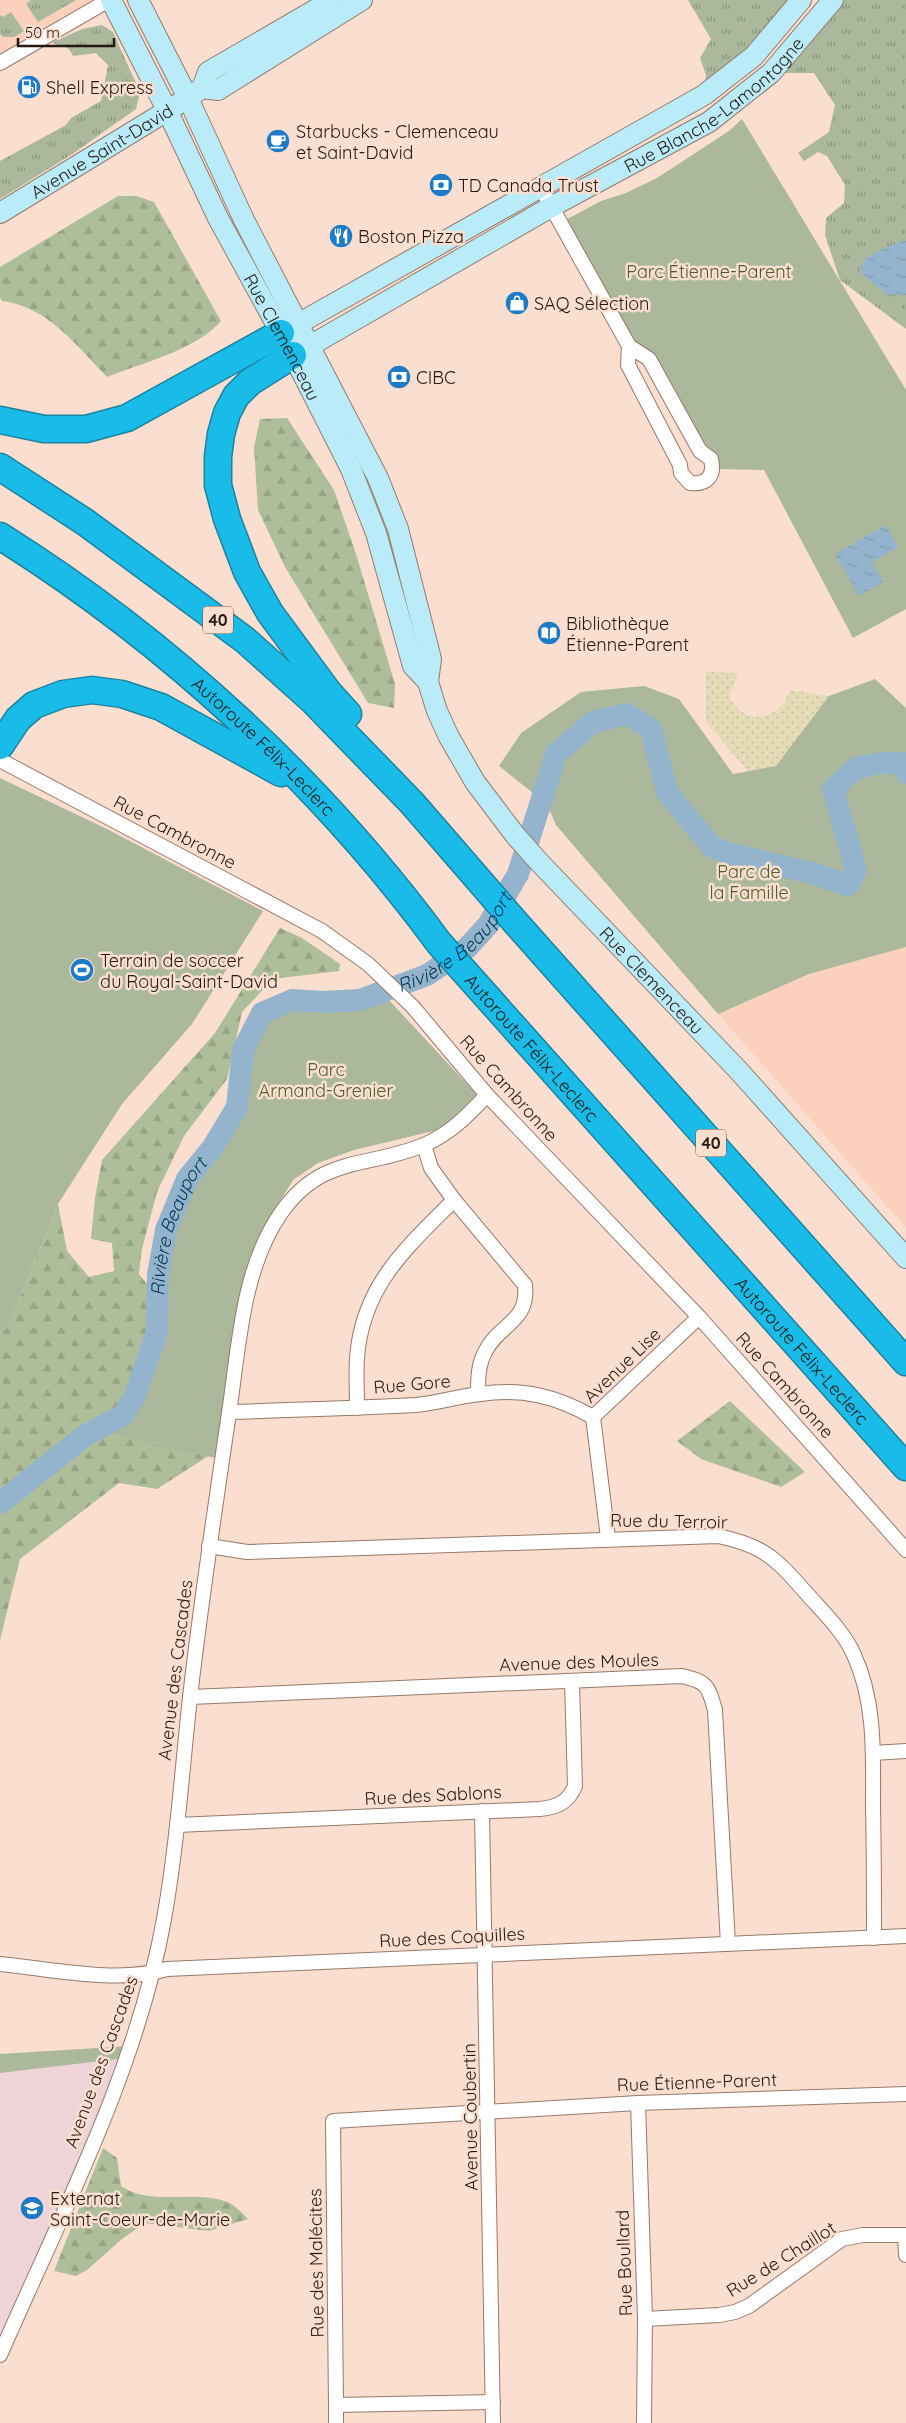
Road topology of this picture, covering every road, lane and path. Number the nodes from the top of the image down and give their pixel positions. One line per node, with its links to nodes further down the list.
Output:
1 (110, 0): 7 (street); 9 (street, Rue Clemenceau)
2 (138, 0): 8 (street, Rue Clemenceau)
3 (332, 0): 8 (street, Avenue Saint-David)
4 (362, 0): 8 (street, Avenue Saint-David)
5 (801, 0): 10 (street, Rue Blanche-Lamontagne)
6 (833, 0): 11 (street, Rue Blanche-Lamontagne)
7 (0, 63)
8 (195, 93): 9 (street, Avenue Saint-David); 13 (street, Rue Clemenceau)
9 (168, 112): 12 (street, Avenue Saint-David); 13 (street, Rue Clemenceau)
10 (541, 188): 11 (street); 13 (street, Rue Blanche-Lamontagne)
11 (552, 207): 13 (street, Rue Blanche-Lamontagne); 14 (street)
12 (0, 213)
13 (296, 339): 15 (highway); 21 (highway); 25 (street, Rue Clemenceau)
14 (629, 346): 14 (street)
15 (0, 420)
16 (0, 467): 21 (highway, 40)
17 (0, 536): 20 (highway, Autoroute Félix-Leclerc)
18 (0, 746): 20 (highway)
19 (0, 760): 22 (street, Rue Cambronne)
20 (308, 788): 32 (highway, Autoroute Félix-Leclerc)
21 (412, 803): 27 (highway, 40)
22 (487, 1096): 23 (street, Avenue des Cascades); 26 (street, Rue Cambronne)
23 (424, 1145): 24 (street); 30 (street, Avenue des Cascades)
24 (454, 1200): 28 (street); 29 (street)
25 (906, 1258)
26 (699, 1317): 31 (street, Avenue Lise); 35 (street, Rue Cambronne)
27 (906, 1362)
28 (478, 1394): 29 (street, Rue Gore); 31 (street, Rue Gore)
29 (357, 1408): 30 (street, Rue Gore)
30 (229, 1412): 34 (street, Avenue des Cascades)
31 (593, 1417): 33 (street, Avenue Lise)
32 (906, 1467)
33 (608, 1538): 34 (street, Rue du Terroir); 39 (street, Rue du Terroir)
34 (209, 1546): 37 (street, Avenue des Cascades)
35 (906, 1550)
36 (572, 1681): 37 (street, Avenue des Moules); 40 (street, Rue des Sablons); 44 (street, Avenue des Moules)
37 (190, 1697): 41 (street, Avenue des Cascades)
38 (906, 1750): 39 (street)
39 (873, 1753): 43 (street, Rue du Terroir)
40 (482, 1811): 41 (street, Rue des Sablons); 45 (street, Avenue Coubertin)
41 (177, 1825): 47 (street, Avenue des Cascades)
42 (906, 1936): 43 (street, Rue des Coquilles)
43 (874, 1938): 44 (street, Rue des Coquilles)
44 (728, 1944): 45 (street, Rue des Coquilles)
45 (486, 1954): 47 (street, Rue des Coquilles); 50 (street, Avenue Coubertin)
46 (0, 1964): 47 (street, Rue des Coquilles)
47 (153, 1973): 54 (street, Avenue des Cascades)
48 (906, 2094): 49 (street, Rue Étienne-Parent)
49 (638, 2103): 50 (street, Rue Étienne-Parent); 53 (street, Rue Boullard)
50 (489, 2110): 55 (street, Avenue Coubertin); 56 (street, Rue des Malécites)
51 (905, 2235): 52 (street); 53 (street, Rue de Chaillot)
52 (906, 2255)
53 (645, 2319): 59 (street, Rue Boullard)
54 (0, 2355)
55 (493, 2402): 56 (street); 58 (street, Avenue Coubertin)
56 (336, 2405): 57 (street)
57 (336, 2423)
58 (493, 2423)
59 (644, 2423)

